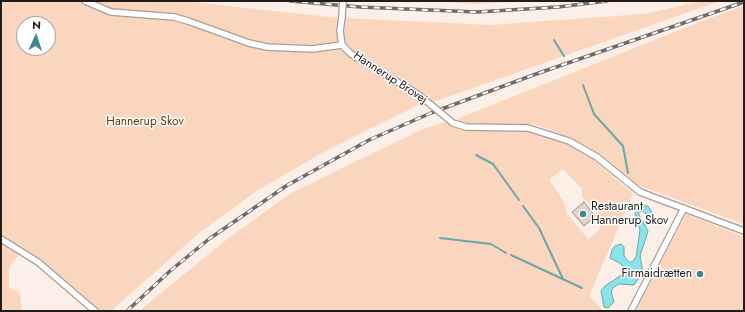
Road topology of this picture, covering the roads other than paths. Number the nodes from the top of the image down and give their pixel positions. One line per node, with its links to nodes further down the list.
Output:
1 (85, 1): 3 (street, Hannerup Brovej)
2 (343, 1): 3 (street, Hannerup Brovej, bridge)
3 (342, 46): 4 (street, Hannerup Brovej, bridge)
4 (684, 208): 5 (street, Hannerup Brovej); 8 (street)
5 (744, 231)
6 (1, 239): 7 (street)
7 (95, 311)
8 (631, 311)

